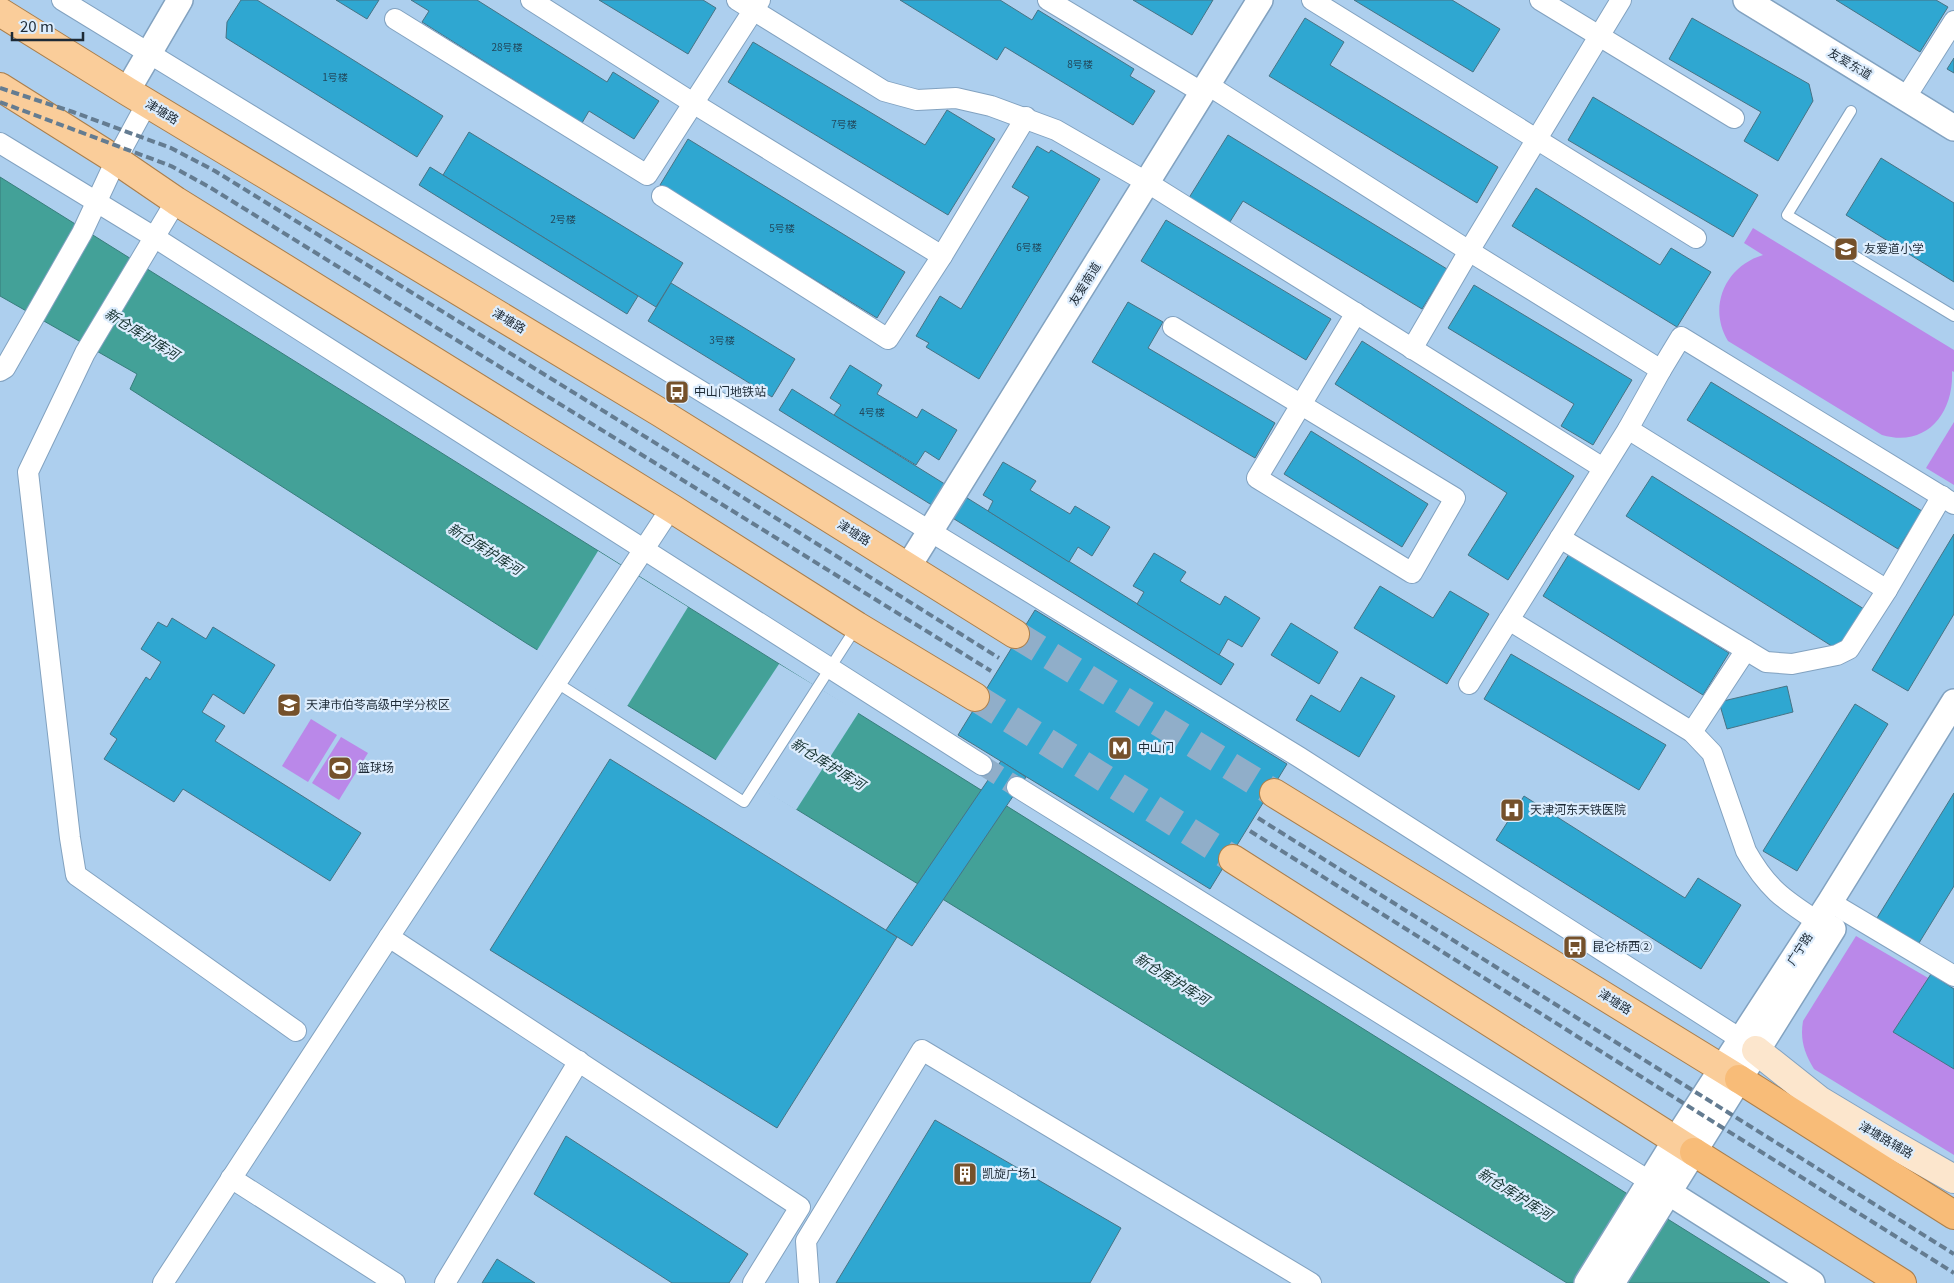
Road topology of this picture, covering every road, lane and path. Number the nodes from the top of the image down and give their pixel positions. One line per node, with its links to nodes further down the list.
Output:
1 (62, 0): 15 (street)
2 (180, 0): 15 (street)
3 (531, 0): 20 (street)
4 (1048, 0): 17 (street)
5 (1260, 0): 17 (street, 友爱南道)
6 (1312, 0): 25 (street)
7 (1540, 0): 14 (street)
8 (1621, 0): 14 (street)
9 (1746, 0): 19 (street, 友爱东道)
10 (750, 3): 20 (street); 22 (street)
11 (0, 12): 18 (main road, 津塘路)
12 (395, 18): 20 (street)
13 (1954, 21): 19 (street)
14 (1599, 37): 23 (street); 25 (street)
15 (149, 52): 18 (street); 47 (street)
16 (0, 87): 27 (main road)
17 (1205, 89): 28 (street, 友爱南道); 34 (street)
18 (137, 97): 27 (street); 50 (main road, 津塘路)
19 (1906, 98): 24 (street, 友爱东道)
20 (693, 104): 35 (street)
21 (1850, 111): 37 (lane)
22 (1026, 117): 28 (street); 35 (street)
23 (1734, 118)
24 (1954, 128)
25 (1536, 140): 33 (street); 34 (street)
26 (0, 143): 30 (street)
27 (116, 160): 30 (street); 31 (main road)
28 (1148, 183): 36 (street); 47 (street, 友爱南道)
29 (662, 196): 35 (street)
30 (95, 202): 32 (street); 41 (street)
31 (176, 202): 32 (street); 46 (main road)
32 (154, 237): 49 (street); 70 (street)
33 (1696, 238)
34 (1469, 251): 39 (street); 40 (street)
35 (942, 256)
36 (1356, 313): 39 (street); 42 (street)
37 (1954, 316)
38 (1173, 327): 42 (street)
39 (1412, 348): 44 (street)
40 (1661, 370): 43 (street); 45 (street)
41 (0, 371)
42 (1301, 406): 42 (street)
43 (1628, 429): 44 (street); 51 (street)
44 (1603, 468): 48 (street)
45 (1948, 500): 51 (street)
46 (671, 508): 49 (street); 53 (main road)
47 (930, 531): 50 (street, 友爱南道); 71 (street)
48 (1560, 538): 52 (street); 55 (street)
49 (644, 549): 56 (street); 57 (street)
50 (908, 566): 54 (main road, 津塘路)
51 (1888, 590): 55 (street)
52 (1509, 620): 58 (street); 61 (street)
53 (857, 626): 56 (lane); 59 (main road)
54 (1014, 634)
55 (1746, 650): 61 (street)
56 (830, 668): 57 (lane); 63 (street)
57 (556, 683): 68 (street)
58 (1470, 684)
59 (975, 697)
60 (1954, 702): 67 (street, 广宁路)
61 (1692, 732): 67 (street)
62 (1954, 734): 67 (street, 广宁路)
63 (982, 765)
64 (1017, 786): 78 (street)
65 (1274, 793): 73 (main road, 津塘路)
66 (1233, 859): 75 (main road)
67 (1831, 916): 69 (street); 71 (street, 广宁路)
68 (389, 937): 72 (street); 76 (street)
69 (1954, 976)
70 (296, 1031)
71 (1748, 1045): 73 (street, 广宁路); 74 (main road)
72 (579, 1061): 82 (street); 83 (street)
73 (1730, 1074): 74 (main road); 75 (street, 广宁路); 79 (highway, 津塘路)
74 (1819, 1100): 77 (main road, 津塘路辅路)
75 (1684, 1146): 78 (street, 广宁路); 89 (highway)
76 (231, 1178): 80 (street); 81 (street)
77 (1954, 1178)
78 (1655, 1193): 86 (street); 87 (street); 88 (street)
79 (1954, 1215)
80 (163, 1283)
81 (395, 1283)
82 (444, 1283)
83 (754, 1283)
84 (809, 1283): 85 (street)
85 (1311, 1283)
86 (1587, 1283)
87 (1612, 1283)
88 (1812, 1283)
89 (1902, 1283)

